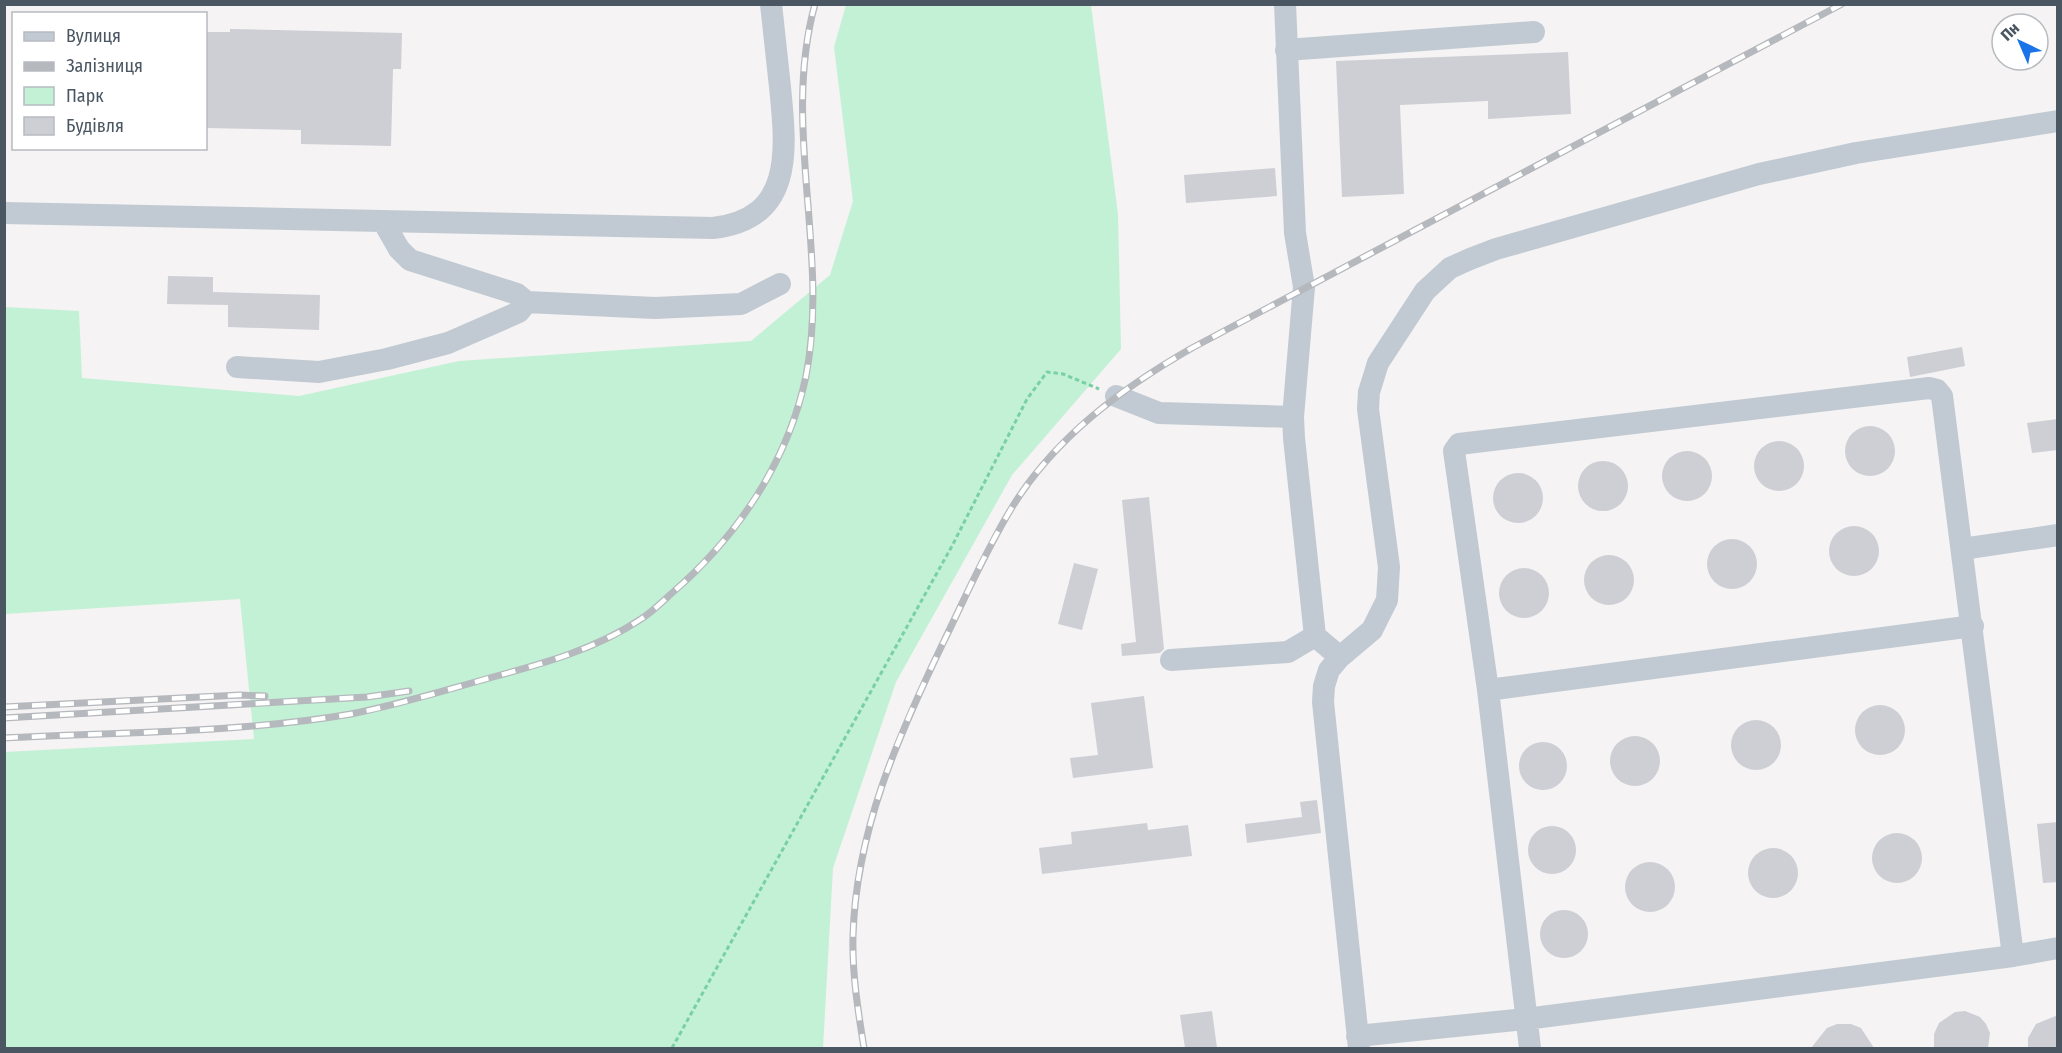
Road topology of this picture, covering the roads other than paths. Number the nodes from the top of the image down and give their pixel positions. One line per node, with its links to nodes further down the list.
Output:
1 (771, 4): 7 (street)
2 (1285, 4): 4 (street)
3 (1534, 32): 4 (street)
4 (1286, 50): 12 (street)
5 (2058, 121): 17 (street)
6 (4, 213): 7 (street)
7 (383, 221): 9 (street)
8 (780, 284): 9 (street)
9 (527, 302): 10 (street)
10 (237, 368)
11 (1116, 396): 12 (street)
12 (1293, 417): 16 (street)
13 (2058, 535): 14 (street)
14 (1962, 549): 15 (street); 19 (street)
15 (1973, 626): 19 (street); 21 (street)
16 (1315, 636): 17 (street); 18 (street)
17 (1340, 657): 23 (street)
18 (1171, 660)
19 (1488, 690): 22 (street)
20 (2058, 948): 21 (street)
21 (2013, 956): 22 (street)
22 (1526, 1019): 23 (street); 24 (street)
23 (1358, 1042)
24 (1530, 1048)

